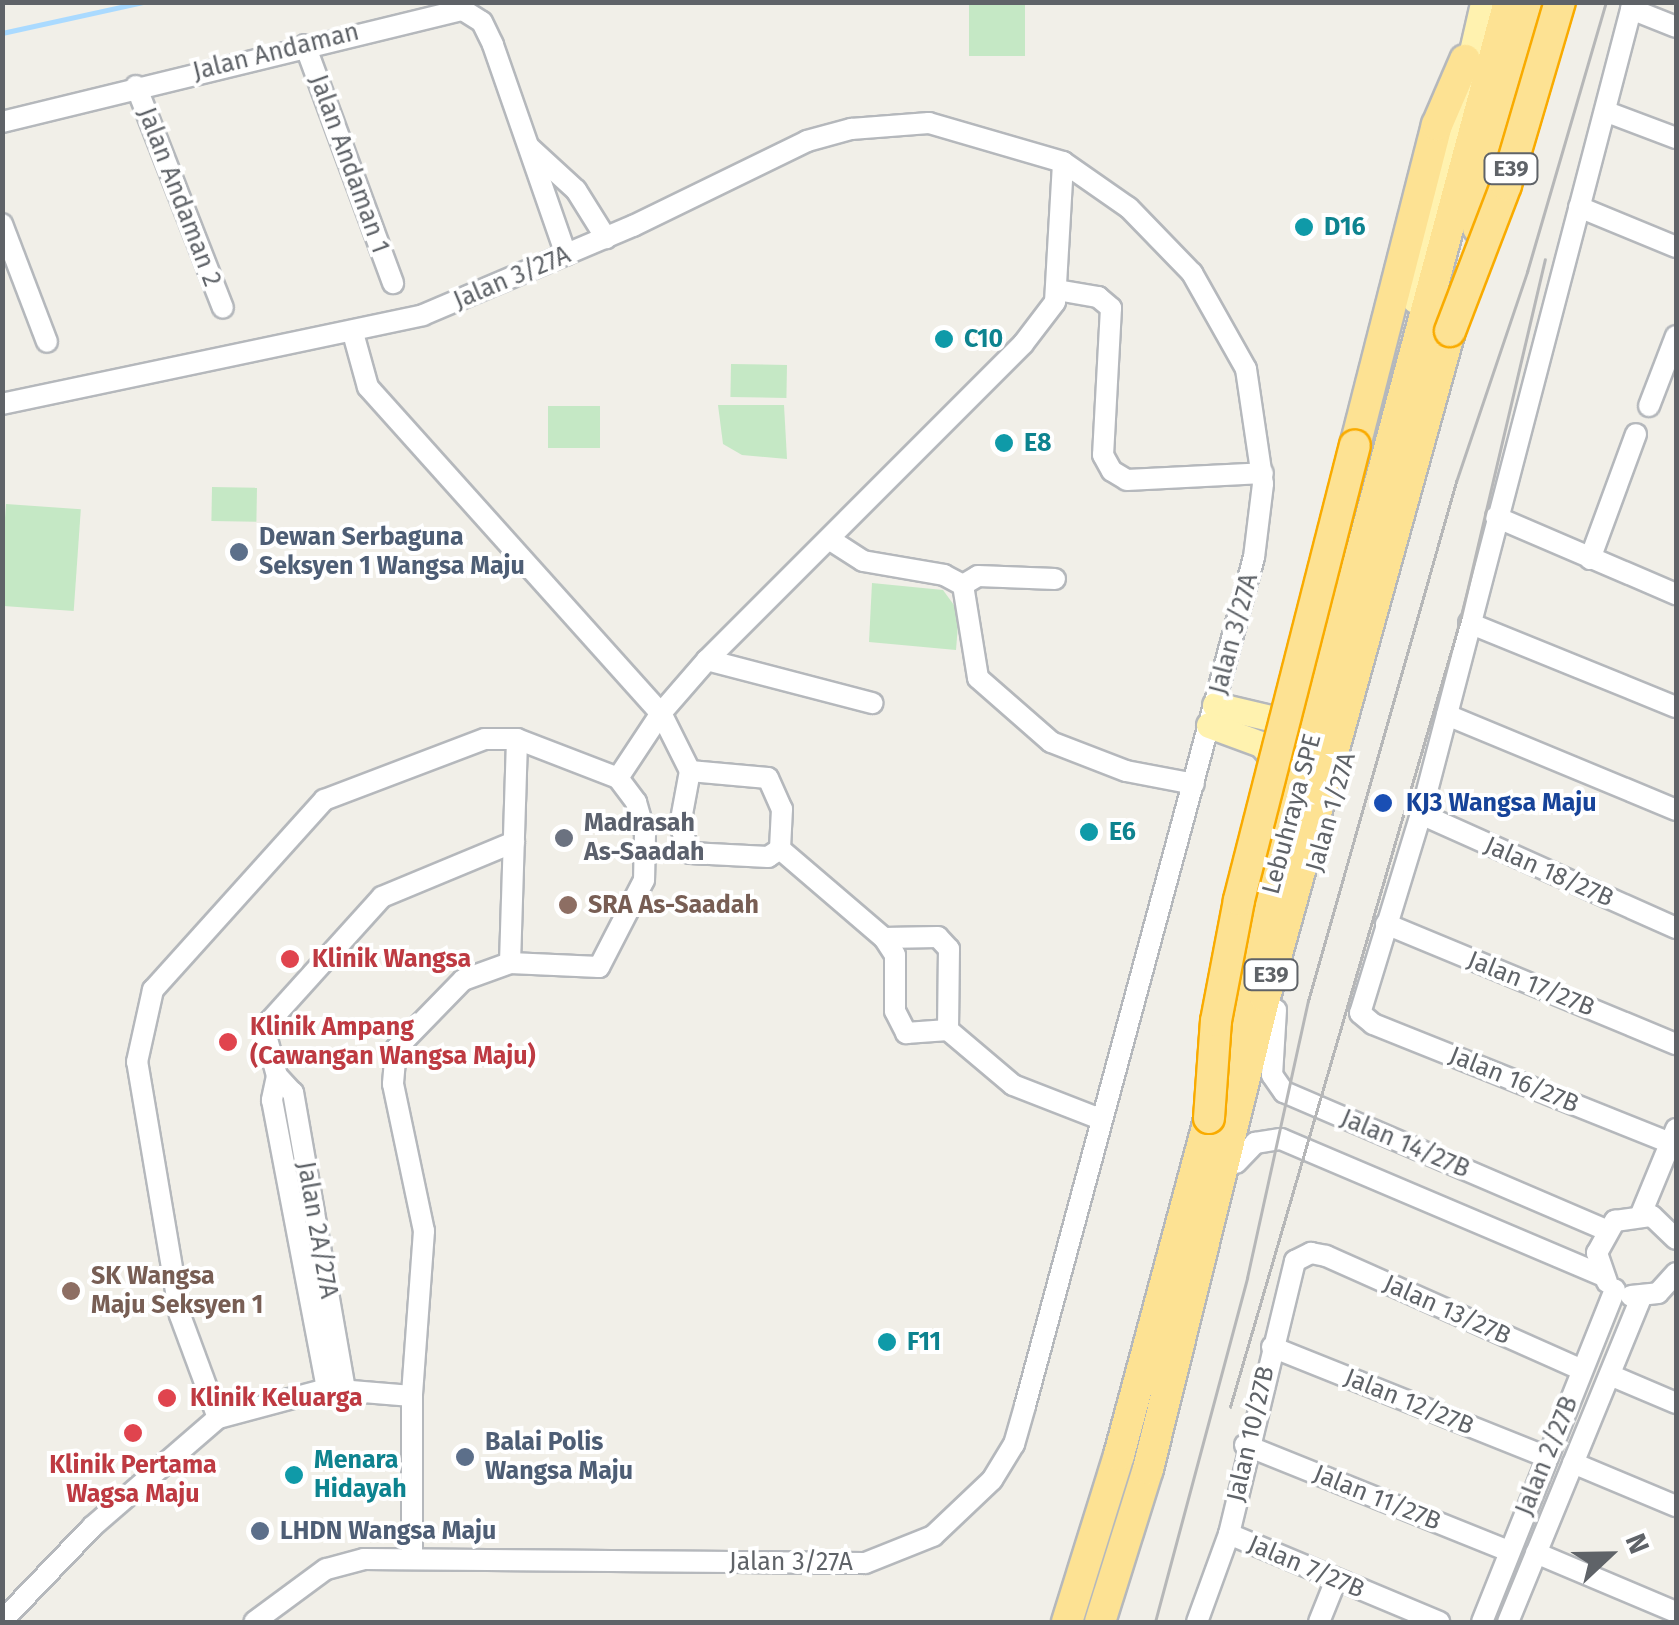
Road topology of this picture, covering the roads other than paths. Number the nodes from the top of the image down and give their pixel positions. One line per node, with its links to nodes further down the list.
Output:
1 (1483, 2): 9 (main road, Jalan 1/27A)
2 (1509, 2): 62 (highway, Lebuhraya SPE / E39, bridge)
3 (1534, 2): 24 (highway, Lebuhraya SPE / E39, bridge)
4 (1548, 2): 59 (main road, Jalan 1/27A)
5 (1560, 2): 24 (highway, E39, bridge)
6 (1632, 6): 7 (street); 11 (street)
7 (1676, 28)
8 (306, 45): 10 (street, Jalan Andaman); 14 (street, Jalan Andaman); 21 (street, Jalan Andaman 1)
9 (1465, 60): 40 (main road, Jalan 1/27A); 62 (highway, bridge)
10 (136, 86): 12 (street, Jalan Andaman); 23 (street, Jalan Andaman 2)
11 (1606, 112): 13 (street); 16 (street)
12 (2, 122)
13 (1676, 138)
14 (525, 143): 18 (street, Jalan Andaman); 20 (street, Jalan Andaman)
15 (1062, 162): 18 (street, Jalan 3/27A); 22 (street); 31 (street, Jalan 3/27A)
16 (1580, 207): 19 (street); 32 (street)
17 (2, 224): 27 (street)
18 (606, 238): 20 (street, Jalan 3/27A)
19 (1676, 247)
20 (566, 256): 25 (street, Jalan 3/27A)
21 (394, 283)
22 (1057, 290): 31 (street); 33 (street)
23 (222, 308)
24 (1450, 331): 95 (highway, Lebuhraya SPE / E39)
25 (353, 332): 28 (street, Jalan 3/27A); 43 (street)
26 (1676, 336): 29 (street)
27 (47, 342)
28 (2, 404)
29 (1649, 406)
30 (1636, 434): 34 (street)
31 (1262, 473): 44 (street, Jalan 3/27A)
32 (1496, 517): 34 (street); 38 (street)
33 (829, 540): 36 (street); 39 (street)
34 (1590, 559): 37 (street)
35 (1055, 578): 36 (street)
36 (963, 585): 49 (street)
37 (1676, 592)
38 (1469, 623): 42 (street); 45 (street)
39 (707, 660): 41 (street); 43 (street)
40 (1313, 688): 44 (main road); 50 (main road, Jalan 1/27A)
41 (872, 703)
42 (1676, 707)
43 (661, 713): 47 (street); 48 (street)
44 (1212, 715): 49 (street, Jalan 3/27A); 50 (main road)
45 (1447, 715): 51 (street); 52 (street)
46 (517, 739): 48 (street); 53 (street); 79 (street)
47 (690, 771): 54 (street); 54 (street)
48 (618, 778): 58 (street)
49 (1194, 784): 63 (street, Jalan 3/27A)
50 (1287, 789): 93 (main road, Jalan 1/27A)
51 (1676, 810)
52 (1421, 814): 55 (street); 56 (street, Jalan 18/27B)
53 (514, 842): 58 (street); 76 (street, Jalan 2A/27A)
54 (780, 849): 57 (street)
55 (1386, 924): 61 (street, Jalan 17/27B); 64 (street, Jalan 16/27B)
56 (1676, 928)
57 (884, 938): 60 (street); 60 (street)
58 (510, 962): 77 (street)
59 (1276, 1010): 65 (main road, Jalan 1/27A); 68 (street, Jalan 14/27B)
60 (948, 1030): 63 (street)
61 (1676, 1044)
62 (1209, 1118): 94 (highway, Lebuhraya SPE / E39)
63 (1100, 1119): 87 (street, Jalan 3/27A)
64 (1674, 1136): 66 (street)
65 (1236, 1164): 70 (street, Jalan 14/27B); 96 (main road, Jalan 1/27A)
66 (1642, 1214): 67 (street); 68 (street)
67 (1674, 1224)
68 (1606, 1230): 70 (street, Jalan 2/27B)
69 (1311, 1253): 73 (street, Jalan 10/27B); 74 (street, Jalan 13/27B)
70 (1608, 1283): 72 (street, Jalan 14/27B); 74 (street, Jalan 2/27B)
71 (1674, 1284): 72 (street)
72 (1642, 1298): 75 (street, Jalan 2/27B)
73 (1272, 1347): 80 (street, Jalan 10/27B); 81 (street, Jalan 12/27B)
74 (1582, 1370): 81 (street, Jalan 2/27B)
75 (1610, 1375): 78 (street); 82 (street, Jalan 2/27B)
76 (336, 1390): 77 (street); 79 (street)
77 (412, 1396): 87 (street)
78 (1676, 1403)
79 (218, 1418): 90 (street)
80 (1246, 1445): 84 (street, Jalan 10/27B); 85 (street, Jalan 11/27B)
81 (1547, 1457): 85 (street, Jalan 2/27B)
82 (1573, 1462): 83 (street); 86 (street, Jalan 2/27B)
83 (1676, 1506)
84 (1228, 1534): 88 (street, Jalan 7/27B); 97 (street, Jalan 10/27B)
85 (1509, 1551): 99 (street, Jalan 2/27B)
86 (1536, 1553): 89 (street); 100 (street, Jalan 2/27B)
87 (412, 1558): 92 (street, Jalan 3/27A)
88 (1336, 1580): 91 (street, Jalan 7/27B); 98 (street)
89 (1676, 1612)
90 (2, 1620)
91 (1433, 1621)
92 (254, 1622)
93 (1058, 1622)
94 (1067, 1622)
95 (1100, 1622)
96 (1114, 1622)
97 (1197, 1622)
98 (1319, 1622)
99 (1482, 1622)
100 (1508, 1622)

